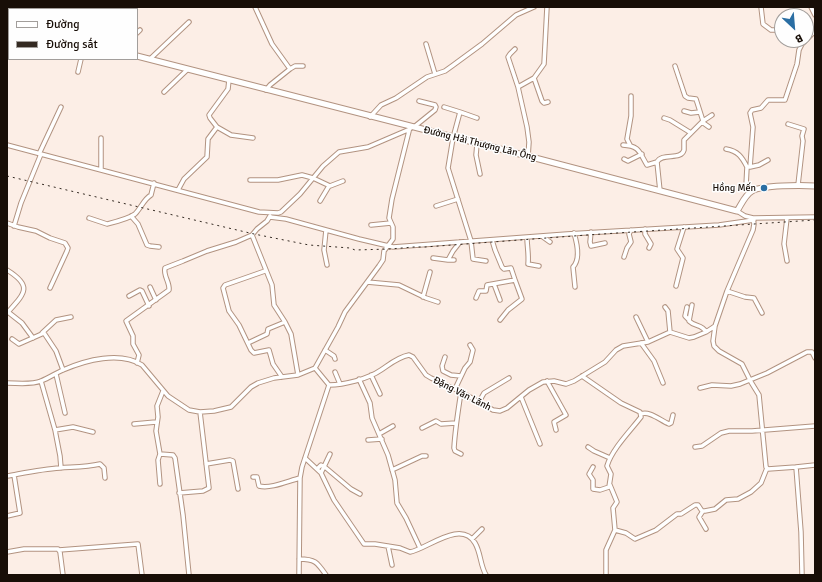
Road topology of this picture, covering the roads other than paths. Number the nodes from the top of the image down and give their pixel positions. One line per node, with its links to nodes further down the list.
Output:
1 (255, 7): 18 (street)
2 (534, 7): 20 (street)
3 (547, 7): 21 (street)
4 (761, 7): 8 (street)
5 (811, 7): 6 (street)
6 (815, 15)
7 (189, 22): 13 (street)
8 (774, 30)
9 (426, 44): 20 (street)
10 (800, 48): 58 (street)
11 (516, 49): 23 (street)
12 (138, 56): 13 (street, Đường Hải Thượng Lãn Ông)
13 (150, 59): 17 (street, Đường Hải Thượng Lãn Ông)
14 (81, 60): 19 (street)
15 (303, 66): 18 (street)
16 (675, 66): 33 (street)
17 (188, 69): 22 (street, Đường Hải Thượng Lãn Ông); 25 (street)
18 (290, 69): 24 (street)
19 (78, 72)
20 (435, 74): 35 (street)
21 (534, 78): 23 (street); 28 (street)
22 (228, 80): 24 (street, Đường Hải Thượng Lãn Ông); 40 (street)
23 (518, 87): 54 (street)
24 (266, 90): 35 (street, Đường Hải Thượng Lãn Ông)
25 (164, 92)
26 (631, 96): 50 (street)
27 (419, 101): 42 (street)
28 (548, 102)
29 (61, 107): 52 (street)
30 (444, 107): 32 (street)
31 (684, 111): 33 (street)
32 (460, 112): 36 (street); 46 (street)
33 (700, 112): 38 (street)
34 (712, 115): 38 (street)
35 (370, 117): 42 (street, Đường Hải Thượng Lãn Ông)
36 (477, 118)
37 (664, 118): 43 (street)
38 (702, 122): 41 (street); 43 (street)
39 (788, 124): 65 (street)
40 (217, 127): 45 (street); 68 (street)
41 (709, 127)
42 (411, 128): 46 (street, Đường Hải Thượng Lãn Ông); 61 (street); 82 (street)
43 (691, 133): 57 (street)
44 (101, 138): 59 (street)
45 (253, 138)
46 (453, 138): 47 (street, Đường Hải Thượng Lãn Ông); 71 (street)
47 (477, 144): 54 (street, Đường Hải Thượng Lãn Ông); 60 (street)
48 (7, 145): 52 (street)
49 (623, 145): 50 (street)
50 (630, 145): 53 (street)
51 (726, 149): 58 (street)
52 (40, 154): 59 (street); 84 (street)
53 (642, 154): 55 (street); 57 (street)
54 (528, 157): 69 (street, Đường Hải Thượng Lãn Ông)
55 (624, 160)
56 (768, 160): 58 (street)
57 (657, 162): 69 (street)
58 (749, 167): 70 (street)
59 (101, 170): 64 (street)
60 (480, 174)
61 (313, 178): 62 (street); 66 (street); 75 (street)
62 (250, 180)
63 (343, 181): 66 (street)
64 (154, 183): 68 (street); 76 (street)
65 (798, 185): 67 (street); 70 (street)
66 (328, 186): 72 (street)
67 (815, 186)
68 (178, 190): 75 (street)
69 (660, 191): 74 (street, Đường Hải Thượng Lãn Ông)
70 (749, 193): 74 (street)
71 (458, 199): 73 (street); 95 (street)
72 (320, 201)
73 (436, 206)
74 (737, 212): 80 (street)
75 (271, 215): 87 (street); 91 (street)
76 (131, 216): 78 (street); 100 (street)
77 (815, 216): 79 (street)
78 (90, 218)
79 (787, 218): 80 (street); 107 (street)
80 (753, 219): 85 (street); 120 (street)
81 (7, 223): 84 (street)
82 (390, 223): 83 (street); 99 (street)
83 (371, 225)
84 (14, 226): 119 (street)
85 (684, 227): 86 (street); 116 (street)
86 (645, 229): 88 (street); 101 (street)
87 (326, 230): 99 (street); 108 (street)
88 (632, 230): 89 (street); 102 (street)
89 (591, 232): 90 (street); 98 (street)
90 (574, 233): 92 (street); 118 (street)
91 (252, 235): 111 (street); 124 (street)
92 (542, 236): 93 (street); 97 (street)
93 (527, 237): 94 (street); 109 (street)
94 (492, 240): 95 (street); 113 (street)
95 (471, 241): 96 (street); 106 (street)
96 (460, 242): 99 (street); 104 (street)
97 (550, 242)
98 (605, 243)
99 (389, 245): 114 (street)
100 (159, 247)
101 (649, 248)
102 (624, 257)
103 (433, 258): 104 (street)
104 (448, 260): 105 (street)
105 (454, 260)
106 (486, 261)
107 (787, 261)
108 (327, 265)
109 (538, 266)
110 (7, 270): 131 (street)
111 (265, 271): 137 (street); 146 (street)
112 (430, 272): 122 (street)
113 (515, 280): 115 (street); 135 (street)
114 (367, 282): 122 (street); 148 (street)
115 (494, 284): 123 (street); 125 (street)
116 (676, 286)
117 (150, 287): 124 (street)
118 (575, 287)
119 (50, 288)
120 (727, 290): 132 (street); 138 (street)
121 (129, 296): 128 (street)
122 (423, 297): 126 (street)
123 (476, 298)
124 (156, 300): 128 (street)
125 (500, 300)
126 (438, 302)
127 (692, 305): 136 (street)
128 (148, 306): 152 (street)
129 (666, 307): 139 (street)
130 (687, 307): 136 (street)
131 (8, 312): 142 (street)
132 (762, 313)
133 (71, 317): 141 (street)
134 (636, 317): 144 (street)
135 (500, 320)
136 (689, 320): 140 (street)
137 (285, 322): 146 (street); 157 (street)
138 (715, 326): 140 (street); 166 (street)
139 (670, 332): 140 (street); 144 (street)
140 (706, 332)
141 (42, 333): 142 (street); 154 (street)
142 (33, 338): 143 (street)
143 (12, 339)
144 (648, 342): 145 (street)
145 (640, 343): 160 (street); 168 (street)
146 (248, 344): 161 (street)
147 (470, 345): 159 (street)
148 (325, 350): 151 (street); 153 (street)
149 (445, 357): 159 (street)
150 (815, 358): 166 (street)
151 (335, 359)
152 (137, 363): 154 (street); 173 (street)
153 (315, 368): 157 (street); 170 (street)
154 (64, 370): 156 (street)
155 (335, 372): 169 (street)
156 (56, 374): 164 (street); 179 (street)
157 (298, 375): 161 (street)
158 (371, 375): 163 (street, Đặng Văn Lãnh); 172 (street, Đặng Văn Lãnh); 175 (street)
159 (461, 376): 172 (street)
160 (582, 376): 165 (street); 180 (street)
161 (282, 377): 178 (street)
162 (509, 378): 177 (street)
163 (359, 379): 169 (street, Đặng Văn Lãnh); 192 (street)
164 (41, 381): 167 (street); 188 (street)
165 (547, 381): 176 (street, Đặng Văn Lãnh); 189 (street)
166 (750, 381): 171 (street); 190 (street)
167 (7, 383)
168 (663, 383)
169 (340, 384): 170 (street, Đặng Văn Lãnh)
170 (329, 385): 202 (street)
171 (700, 388)
172 (455, 390): 174 (street, Đặng Văn Lãnh)
173 (164, 391): 178 (street); 182 (street)
174 (461, 392): 177 (street, Đặng Văn Lãnh); 183 (street)
175 (380, 394)
176 (521, 397): 177 (street, Đặng Văn Lãnh); 195 (street)
177 (479, 402)
178 (200, 412): 204 (street)
179 (65, 413)
180 (641, 414): 181 (street); 203 (street)
181 (672, 415)
182 (156, 422): 184 (street); 198 (street)
183 (456, 423): 187 (street); 200 (street)
184 (134, 424)
185 (393, 426): 192 (street)
186 (815, 426): 190 (street)
187 (422, 428)
188 (55, 430): 191 (street); 209 (street)
189 (556, 430)
190 (762, 430): 197 (street); 210 (street)
191 (93, 432)
192 (379, 434): 193 (street)
193 (382, 439): 194 (street); 212 (street)
194 (368, 440)
195 (540, 444)
196 (588, 447): 203 (street)
197 (695, 447)
198 (160, 454): 219 (street); 222 (street)
199 (330, 454): 206 (street)
200 (461, 454)
201 (426, 456): 212 (street)
202 (305, 458): 211 (street); 218 (street)
203 (610, 458): 220 (street)
204 (206, 464): 221 (street); 222 (street)
205 (815, 465): 208 (street)
206 (323, 466): 211 (street); 213 (street); 223 (street)
207 (593, 467): 220 (street)
208 (796, 467): 210 (street); 243 (street)
209 (61, 468): 214 (street); 217 (street)
210 (767, 468): 224 (street)
211 (317, 469): 213 (street)
212 (392, 470): 231 (street)
213 (321, 473): 230 (street)
214 (14, 475): 215 (street); 225 (street)
215 (7, 476)
216 (253, 477): 218 (street)
217 (105, 478)
218 (300, 478): 234 (street)
219 (160, 484)
220 (610, 485): 228 (street)
221 (238, 489)
222 (179, 494): 238 (street)
223 (360, 494)
224 (703, 511): 227 (street); 228 (street)
225 (7, 516)
226 (482, 529): 229 (street)
227 (706, 529)
228 (616, 530): 242 (street)
229 (472, 538): 231 (street); 241 (street)
230 (388, 546): 231 (street); 235 (street)
231 (420, 548)
232 (59, 550): 233 (street); 236 (street); 237 (street)
233 (7, 552)
234 (299, 558): 239 (street); 240 (street)
235 (392, 565)
236 (63, 575)
237 (142, 575)
238 (189, 575)
239 (299, 575)
240 (326, 575)
241 (486, 575)
242 (606, 575)
243 (802, 575)

